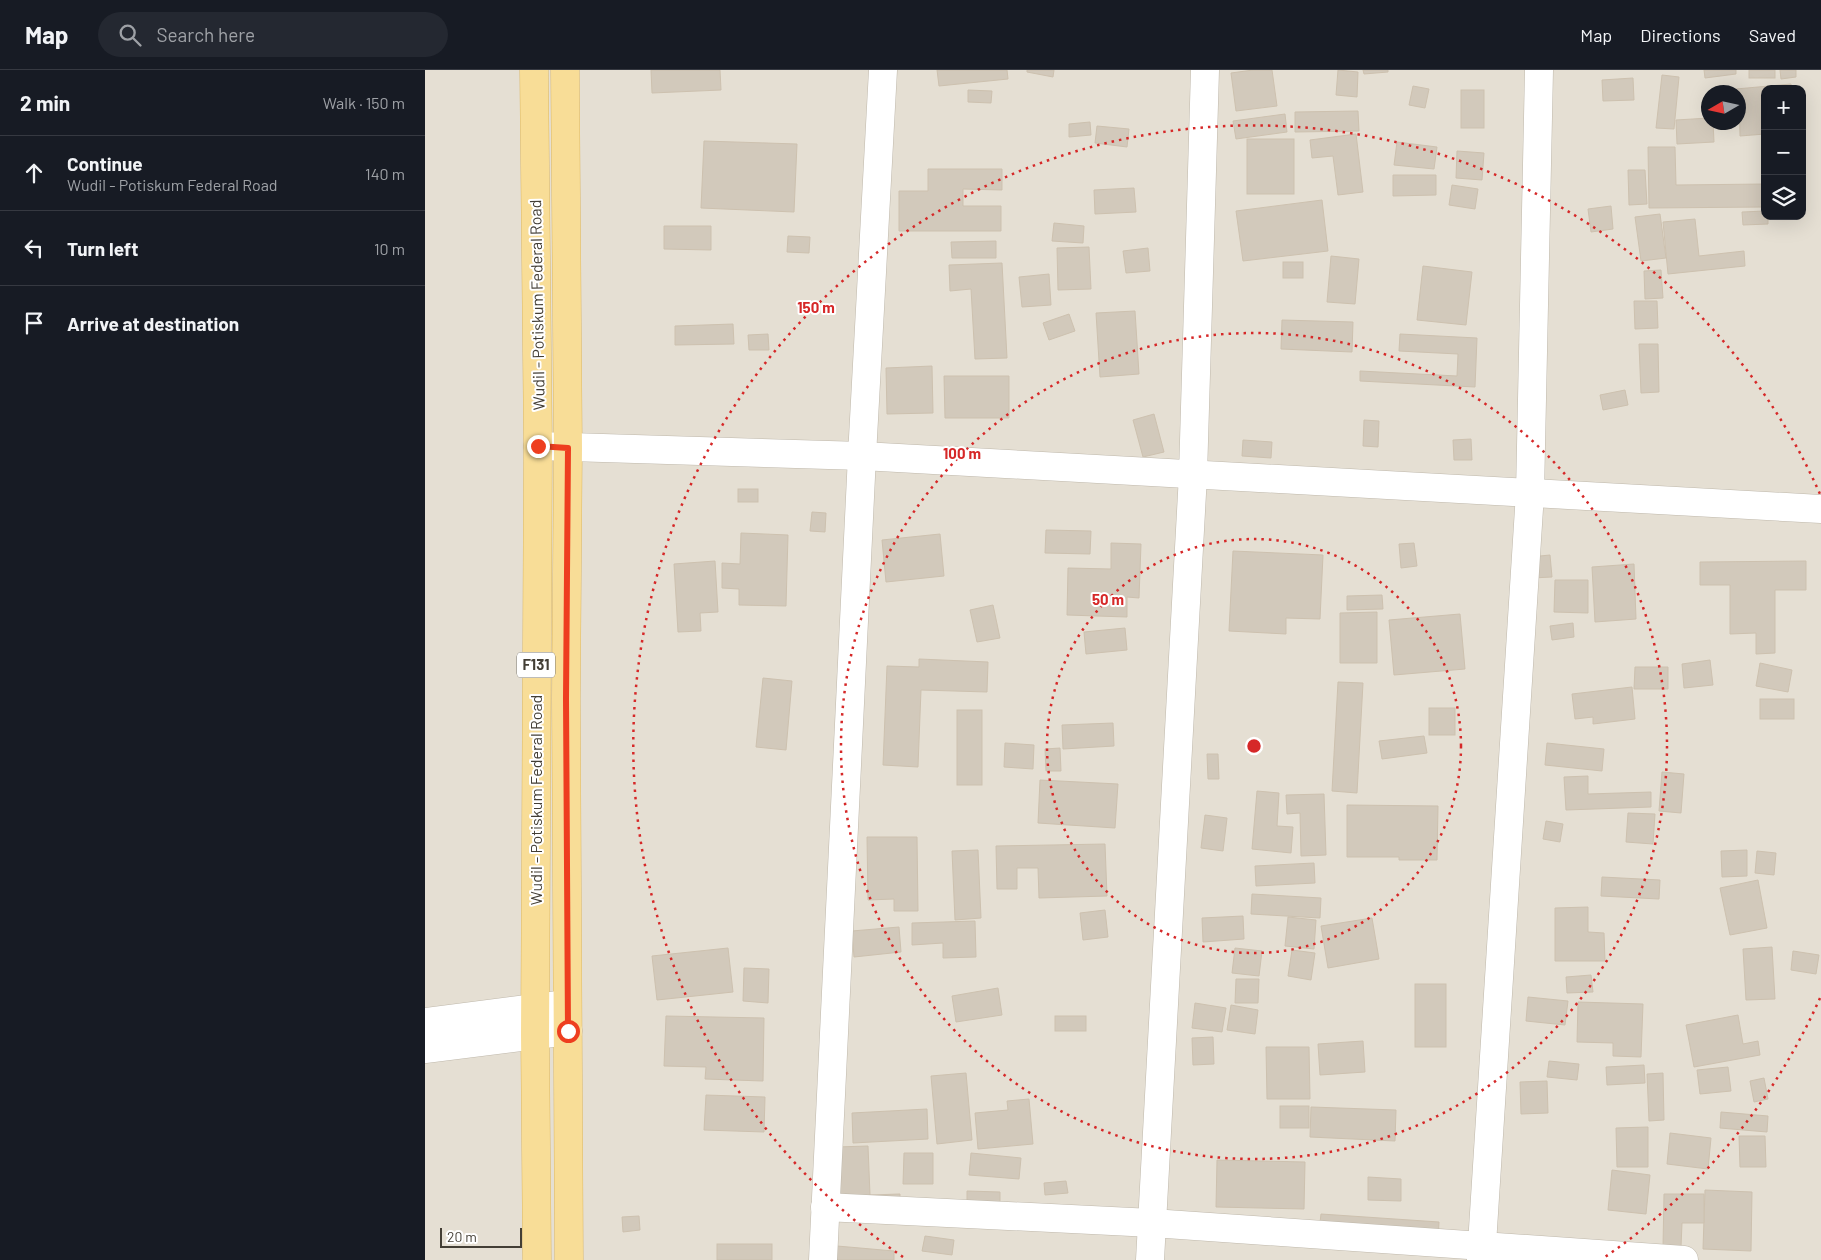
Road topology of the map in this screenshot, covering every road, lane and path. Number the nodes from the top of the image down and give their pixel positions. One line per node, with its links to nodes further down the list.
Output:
1 (534, 70): 6 (main road, Wudil - Potiskum Federal Road / F131)
2 (565, 70): 7 (main road, Wudil - Potiskum Federal Road / F131)
3 (883, 70): 8 (street)
4 (1205, 70): 9 (street)
5 (1539, 70): 10 (street)
6 (538, 446): 7 (street); 13 (main road, Wudil - Potiskum Federal Road / F131)
7 (568, 448): 8 (street); 12 (main road, Wudil - Potiskum Federal Road / F131)
8 (862, 456): 9 (street); 17 (street)
9 (1193, 475): 10 (street); 18 (street)
10 (1530, 493): 11 (street); 19 (street)
11 (1821, 509)
12 (567, 1004): 13 (street); 15 (main road, Wudil - Potiskum Federal Road / F131)
13 (535, 1021): 14 (street); 15 (street); 16 (street); 20 (main road, Wudil - Potiskum Federal Road / F131)
14 (425, 1022)
15 (568, 1031): 21 (main road, Wudil - Potiskum Federal Road / F131)
16 (425, 1048)
17 (825, 1207): 18 (street); 22 (street)
18 (1152, 1223): 19 (street); 23 (street)
19 (1481, 1253): 24 (street)
20 (537, 1260)
21 (569, 1260)
22 (823, 1260)
23 (1150, 1260)
24 (1683, 1260)

